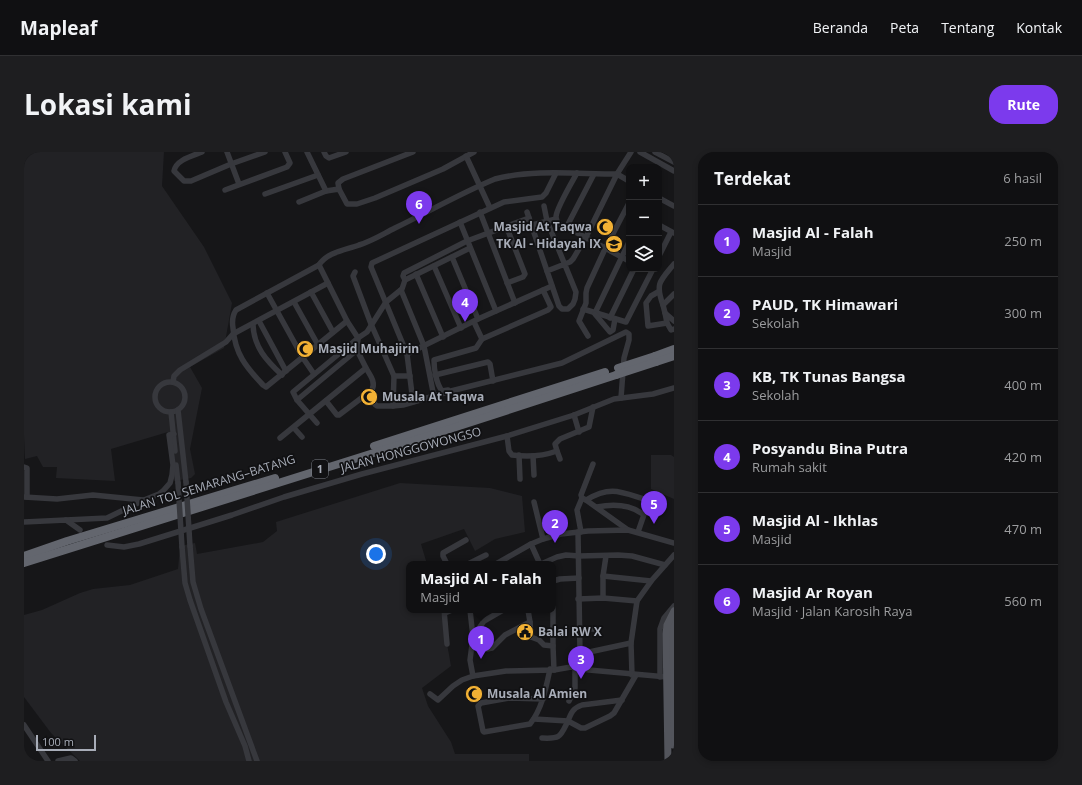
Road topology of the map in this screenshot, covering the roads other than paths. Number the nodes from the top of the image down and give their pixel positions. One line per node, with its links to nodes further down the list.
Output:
1 (202, 152): 15 (street)
2 (227, 152): 15 (street)
3 (265, 152): 15 (street)
4 (285, 152): 23 (street)
5 (307, 152): 21 (street)
6 (324, 152): 7 (street)
7 (346, 152)
8 (413, 152): 25 (street)
9 (474, 152): 13 (street)
10 (631, 152): 20 (street)
11 (640, 152): 16 (street)
12 (655, 152): 14 (street)
13 (466, 156): 24 (street); 25 (street)
14 (674, 162)
15 (231, 164): 23 (street)
16 (674, 171)
17 (556, 173): 18 (street); 24 (street); 30 (street)
18 (577, 173): 19 (street); 39 (street)
19 (594, 174): 20 (street); 45 (street)
20 (617, 174): 22 (street); 48 (street)
21 (318, 175): 27 (street); 28 (street)
22 (626, 179)
23 (239, 184): 26 (street)
24 (480, 186): 34 (street); 59 (street)
25 (339, 189): 27 (street)
26 (225, 190)
27 (326, 191): 31 (street)
28 (265, 194)
29 (662, 200): 33 (street)
30 (509, 201): 34 (street); 37 (street)
31 (299, 202)
32 (544, 206): 40 (street)
33 (674, 206)
34 (490, 208): 37 (street)
35 (626, 209): 51 (street)
36 (527, 212): 38 (street)
37 (481, 213): 41 (street); 47 (street)
38 (529, 218): 42 (street); 44 (street)
39 (556, 219): 40 (street); 45 (street)
40 (547, 221): 42 (street); 57 (street)
41 (460, 222): 49 (street); 77 (street)
42 (532, 225): 61 (street)
43 (662, 227): 46 (street)
44 (507, 228): 47 (street); 68 (street)
45 (566, 228): 48 (street)
46 (672, 232): 53 (street)
47 (487, 233): 49 (street); 68 (street)
48 (586, 237): 51 (street); 57 (street)
49 (467, 241): 50 (street); 66 (street)
50 (470, 248): 54 (street); 82 (street)
51 (605, 248): 55 (street); 80 (street)
52 (626, 248): 55 (street)
53 (662, 250)
54 (452, 257): 60 (street); 88 (street)
55 (621, 257): 56 (street); 83 (street)
56 (626, 260)
57 (565, 264): 61 (street); 69 (street)
58 (674, 264): 73 (street)
59 (319, 265): 67 (street); 74 (street)
60 (434, 266): 65 (street); 93 (street)
61 (547, 271): 69 (street)
62 (355, 272): 91 (street)
63 (633, 272): 85 (street)
64 (649, 272): 85 (street)
65 (416, 274): 66 (street); 98 (street)
66 (405, 280): 70 (street)
67 (328, 283): 72 (street); 87 (street)
68 (507, 283): 78 (street)
69 (552, 286): 71 (street)
70 (401, 290): 77 (street); 102 (street)
71 (543, 290): 78 (street); 100 (street)
72 (311, 292): 76 (street); 95 (street)
73 (658, 292): 79 (street); 90 (street)
74 (267, 293): 81 (street); 96 (street)
75 (674, 294): 79 (street)
76 (294, 302): 81 (street); 101 (street)
77 (386, 302): 91 (street); 105 (street)
78 (515, 303): 82 (street)
79 (663, 305): 84 (street)
80 (583, 309): 83 (street); 97 (street)
81 (277, 311): 86 (street); 107 (street)
82 (496, 311): 88 (street)
83 (595, 313): 85 (street); 85 (street)
84 (665, 313): 89 (street); 90 (street)
85 (612, 318)
86 (259, 321): 92 (street); 111 (street)
87 (347, 321): 95 (street); 99 (street)
88 (476, 321): 93 (street); 100 (street)
89 (674, 321)
90 (667, 323): 94 (street)
91 (371, 324): 99 (street); 114 (street)
92 (253, 325): 96 (street); 111 (street)
93 (461, 328): 98 (street)
94 (674, 329)
95 (333, 332): 101 (street)
96 (233, 334): 111 (street); 117 (street)
97 (588, 336)
98 (443, 337): 102 (street)
99 (358, 338): 104 (street); 112 (street)
100 (482, 339): 113 (street)
101 (318, 345): 107 (street)
102 (424, 346): 105 (street); 120 (street)
103 (674, 349): 108 (highway, JALAN TOL SEMARANG–BATANG / 1)
104 (357, 350): 109 (street); 122 (street)
105 (407, 354): 115 (street)
106 (674, 356): 108 (highway, JALAN TOL SEMARANG–BATANG / 1)
107 (303, 358): 111 (street); 112 (street)
108 (656, 359): 110 (highway, JALAN TOL SEMARANG–BATANG / 1, bridge)
109 (366, 368): 119 (street); 123 (street)
110 (616, 372): 165 (highway, JALAN TOL SEMARANG–BATANG / 1); 173 (highway, JALAN TOL SEMARANG–BATANG / 1)
111 (284, 373)
112 (314, 374): 122 (street)
113 (436, 375): 116 (street); 116 (street)
114 (394, 376): 115 (street); 125 (street)
115 (410, 376): 124 (street)
116 (493, 380): 120 (street); 121 (street)
117 (173, 382): 127 (street); 128 (street)
118 (674, 388): 121 (street, JALAN HONGGOWONGSO)
119 (372, 390): 123 (street); 125 (street)
120 (434, 397): 124 (street)
121 (621, 398): 126 (street, JALAN HONGGOWONGSO)
122 (297, 400): 129 (street)
123 (326, 401): 129 (street)
124 (413, 402): 125 (street)
125 (393, 406)
126 (593, 407): 130 (street, JALAN HONGGOWONGSO); 133 (street)
127 (178, 410): 128 (street); 218 (street, bridge)
128 (171, 412): 134 (street)
129 (310, 414): 131 (street); 132 (street)
130 (574, 415): 133 (street); 135 (street, JALAN HONGGOWONGSO)
131 (317, 423)
132 (294, 428): 136 (street); 137 (street)
133 (579, 432): 138 (street)
134 (174, 434): 148 (street); 217 (street, bridge)
135 (508, 436): 139 (street); 162 (street, JALAN HONGGOWONGSO)
136 (302, 437)
137 (280, 438)
138 (557, 451): 140 (street); 141 (street)
139 (519, 456): 140 (street); 145 (street)
140 (533, 456): 144 (street)
141 (560, 459)
142 (593, 464): 147 (street)
143 (24, 467): 146 (street)
144 (534, 475)
145 (520, 479)
146 (26, 497): 148 (street)
147 (584, 499): 150 (street); 156 (street); 157 (street)
148 (144, 500): 152 (street)
149 (534, 502): 158 (street)
150 (597, 507): 151 (street); 155 (street)
151 (641, 513)
152 (66, 520): 153 (street); 154 (street)
153 (24, 522)
154 (80, 530)
155 (628, 530): 156 (street); 157 (street)
156 (579, 532): 158 (street); 166 (street)
157 (638, 532): 160 (street)
158 (543, 539): 161 (street)
159 (466, 540): 168 (street)
160 (674, 543)
161 (531, 544): 170 (street); 171 (street)
162 (107, 545)
163 (486, 555): 169 (street)
164 (674, 555): 174 (street)
165 (24, 556)
166 (579, 556): 167 (street); 172 (street); 176 (street)
167 (606, 556): 174 (street); 175 (street)
168 (446, 561)
169 (474, 561)
170 (501, 561)
171 (539, 561)
172 (548, 561)
173 (24, 563)
174 (665, 565): 178 (street)
175 (603, 576): 178 (street); 179 (street)
176 (579, 578): 177 (street); 180 (street)
177 (556, 580)
178 (652, 581): 181 (street)
179 (604, 598): 180 (street); 181 (street)
180 (578, 599): 193 (street)
181 (637, 601): 196 (street)
182 (674, 606): 205 (street)
183 (674, 611): 205 (main road)
184 (444, 613): 197 (street)
185 (470, 613): 189 (street)
186 (498, 613): 190 (street)
187 (528, 613): 191 (street)
188 (553, 613): 199 (street)
189 (471, 618): 190 (street); 195 (street)
190 (484, 621): 195 (street)
191 (530, 622): 198 (street); 199 (street)
192 (674, 622): 220 (main road)
193 (580, 629): 194 (street); 200 (street)
194 (595, 629)
195 (473, 637): 198 (street)
196 (631, 643): 200 (street); 203 (street)
197 (447, 644)
198 (472, 645): 204 (street)
199 (553, 646): 202 (street)
200 (580, 654): 201 (street)
201 (573, 667): 202 (street); 203 (street); 209 (street)
202 (552, 670): 204 (street); 207 (street)
203 (634, 675): 205 (street); 208 (street)
204 (473, 676): 206 (street)
205 (663, 677): 219 (main road)
206 (430, 694)
207 (543, 699): 210 (street); 210 (street)
208 (622, 700): 211 (street); 211 (street)
209 (569, 701)
210 (534, 719): 211 (street)
211 (568, 721): 213 (street)
212 (24, 725): 214 (street)
213 (542, 738)
214 (48, 761)
215 (58, 761): 216 (street)
216 (75, 761)
217 (249, 761)
218 (257, 761)
219 (668, 761)
220 (673, 761)

